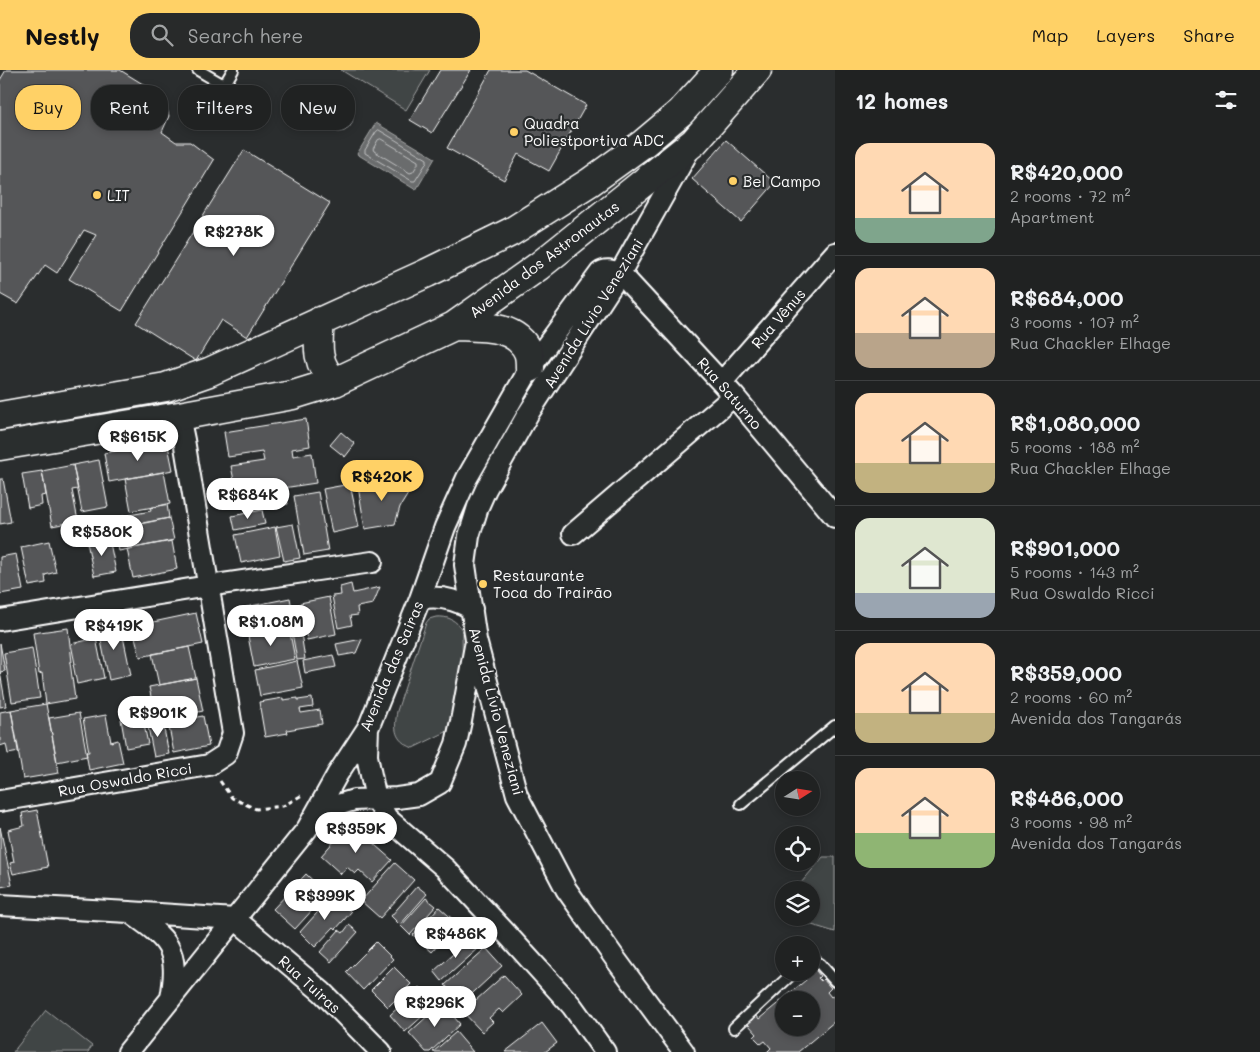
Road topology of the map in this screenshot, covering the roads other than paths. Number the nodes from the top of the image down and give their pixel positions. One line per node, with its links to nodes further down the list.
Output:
1 (198, 70): 2 (lane)
2 (233, 70)
3 (719, 70): 8 (main road)
4 (757, 70): 5 (main road, Avenida dos Astronautas)
5 (694, 142): 7 (street, Avenida Lívio Veneziani); 9 (main road, Avenida dos Astronautas)
6 (835, 253): 12 (street, Rua Vênus)
7 (620, 273): 10 (street, Avenida das Sairas); 12 (street, Rua Saturno); 21 (street, Avenida Lívio Veneziani)
8 (320, 321): 11 (main road); 13 (main road)
9 (454, 326): 10 (main road); 11 (main road, Avenida dos Astronautas)
10 (530, 368): 20 (street, Avenida das Sairas)
11 (335, 382): 14 (main road, Avenida dos Astronautas)
12 (728, 389): 16 (street, Rua Saturno); 17 (street, Rua Vênus)
13 (0, 416)
14 (179, 416): 15 (main road, Avenida dos Astronautas); 19 (street)
15 (0, 446)
16 (835, 517)
17 (572, 534)
18 (372, 562): 19 (street)
19 (208, 586): 22 (street); 27 (street, Rua Oswaldo Ricci)
20 (420, 599): 21 (street); 24 (street, Avenida das Sairas)
21 (472, 609): 23 (street, Avenida Lívio Veneziani)
22 (0, 620)
23 (476, 640): 26 (street); 41 (street, Avenida Lívio Veneziani)
24 (369, 726): 26 (street); 29 (street, Avenida das Sairas)
25 (835, 726): 28 (lane)
26 (376, 799): 29 (street); 40 (street)
27 (0, 801)
28 (742, 804)
29 (307, 829): 32 (street, Avenida das Sairas)
30 (0, 906): 31 (street)
31 (129, 912): 32 (street); 36 (street)
32 (235, 919): 36 (street, Avenida das Sairas); 39 (street, Rua Tuiras)
33 (820, 964): 34 (lane)
34 (835, 980)
35 (784, 981): 37 (lane)
36 (171, 998): 38 (street, Avenida das Sairas)
37 (734, 1028)
38 (129, 1052)
39 (381, 1052)
40 (605, 1052)
41 (684, 1052)

